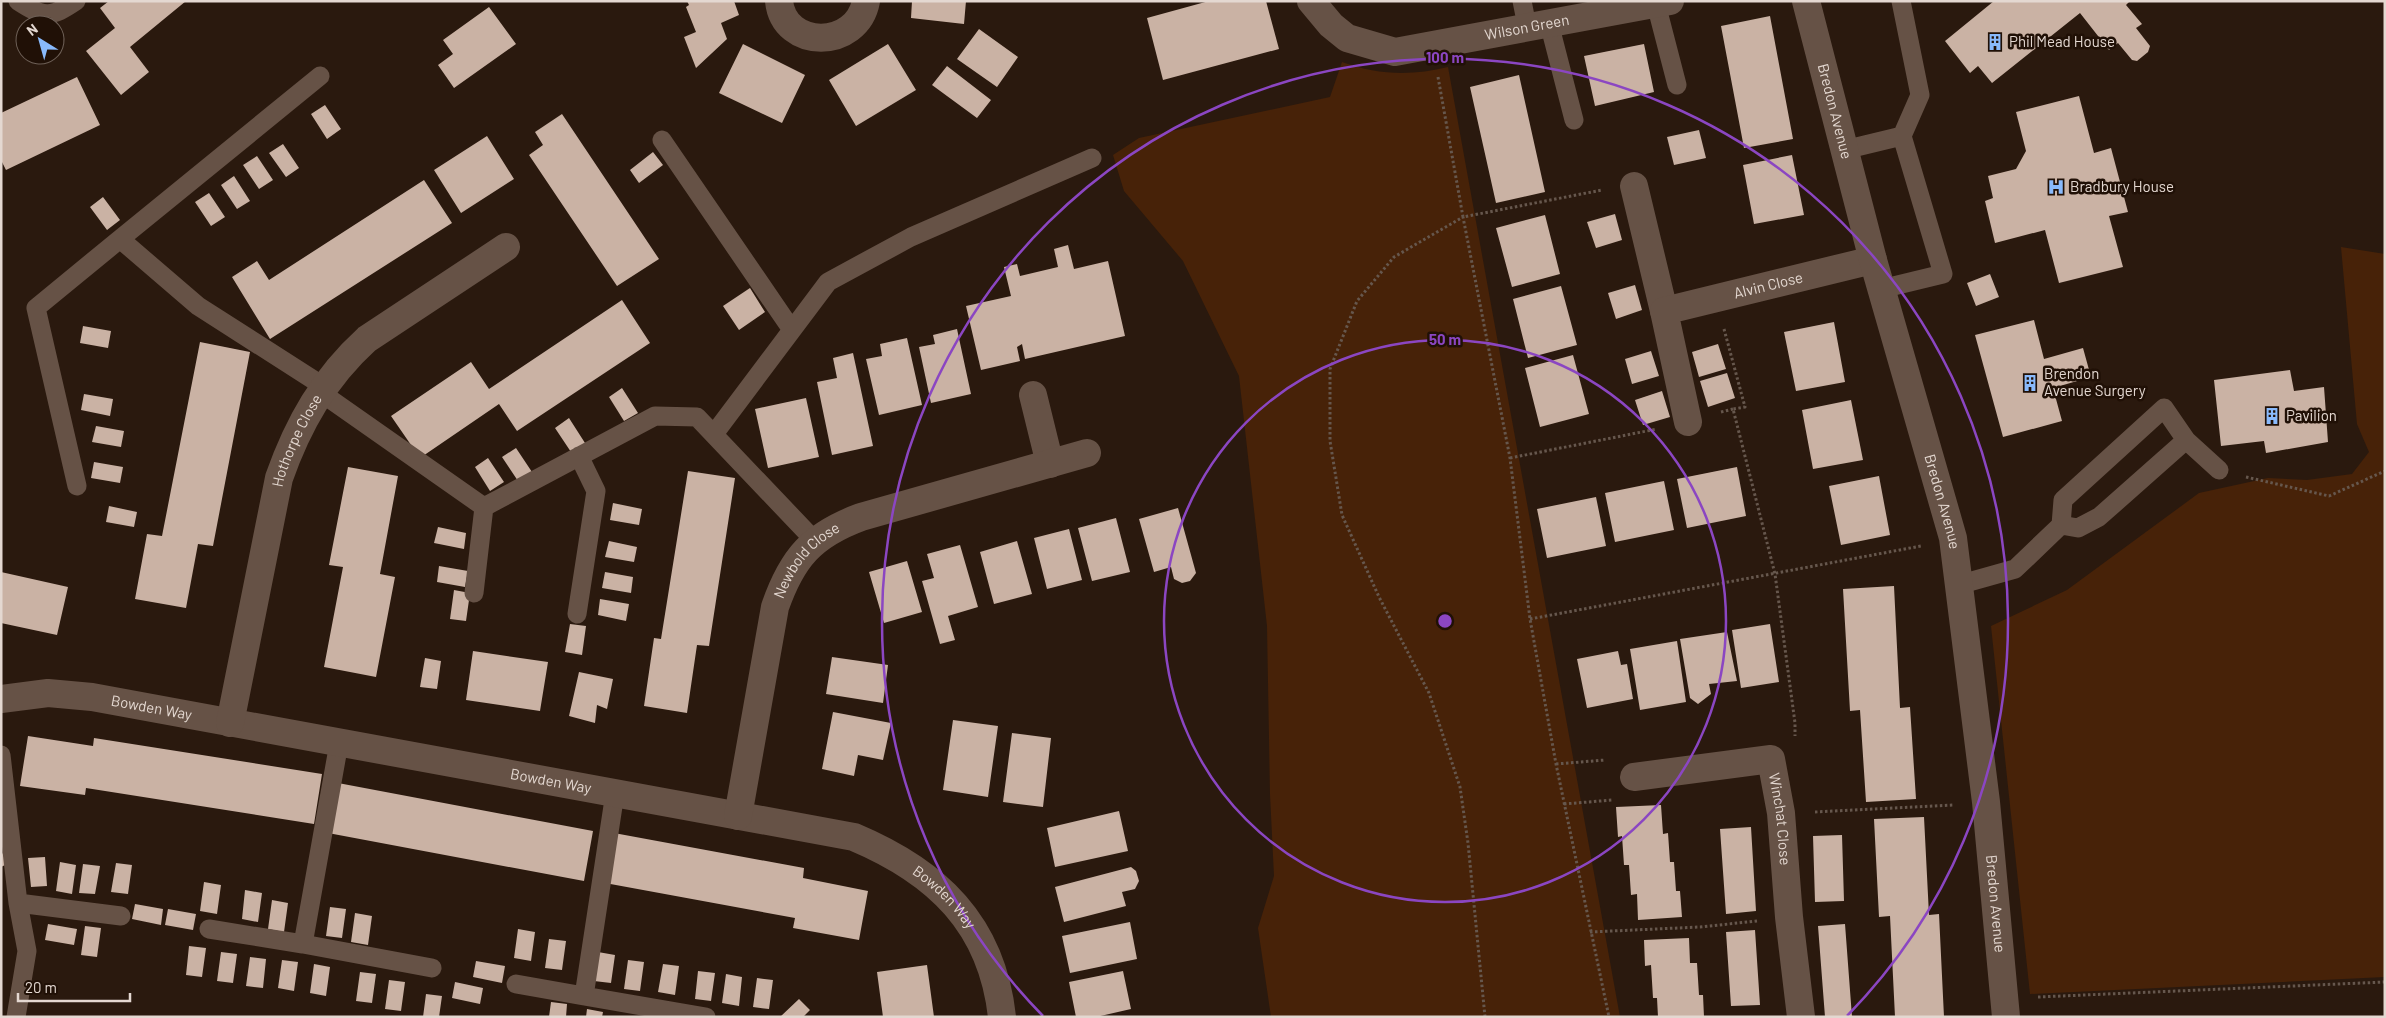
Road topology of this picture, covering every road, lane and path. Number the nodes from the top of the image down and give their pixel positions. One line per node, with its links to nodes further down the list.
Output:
1 (18, 1): 2 (lane)
2 (76, 1)
3 (779, 1): 4 (street)
4 (866, 1)
5 (1311, 1): 10 (street, Wilson Green)
6 (1806, 1): 16 (street, Bredon Avenue)
7 (1901, 1): 14 (lane)
8 (1663, 3): 9 (street, Wilson Green); 12 (lane)
9 (1533, 17): 10 (street, Wilson Green); 13 (lane)
10 (1434, 44): 19 (path)
11 (320, 76): 20 (lane)
12 (1677, 85)
13 (1574, 120)
14 (1902, 136): 16 (lane); 23 (lane)
15 (662, 140): 26 (lane)
16 (1844, 150): 22 (street, Bredon Avenue)
17 (1092, 158): 26 (lane)
18 (1634, 186): 19 (path); 25 (street)
19 (1463, 218): 35 (path); 74 (path)
20 (120, 239): 27 (lane); 39 (lane)
21 (506, 247): 27 (street, Hothorpe Close)
22 (1873, 260): 23 (street, Bredon Avenue); 24 (street, Alvin Close)
23 (1882, 289): 42 (street, Bredon Avenue)
24 (1716, 298): 25 (street, Alvin Close); 29 (path)
25 (1664, 311): 30 (street)
26 (792, 330): 31 (lane)
27 (322, 389): 40 (lane); 50 (street, Hothorpe Close)
28 (1033, 394): 36 (street)
29 (1733, 409): 30 (path); 44 (path)
30 (1688, 422): 35 (path)
31 (714, 434): 34 (lane); 43 (lane)
32 (2186, 440): 37 (lane); 41 (lane); 41 (lane)
33 (1087, 453): 36 (street, Newbold Close)
34 (579, 456): 40 (lane); 47 (lane)
35 (1510, 458): 48 (path)
36 (1050, 464): 43 (street, Newbold Close)
37 (2219, 470): 38 (path)
38 (2385, 471)
39 (77, 486)
40 (484, 507): 46 (lane)
41 (2061, 525): 45 (lane)
42 (1952, 538): 44 (path); 45 (street, Bredon Avenue)
43 (815, 541): 59 (street, Newbold Close)
44 (1774, 574): 48 (path); 53 (path)
45 (1958, 585): 57 (street, Bredon Avenue)
46 (474, 593)
47 (577, 614)
48 (1530, 619): 54 (path)
49 (1, 699): 50 (street, Bowden Way)
50 (230, 723): 51 (street, Bowden Way)
51 (339, 743): 56 (street, Bowden Way); 65 (lane)
52 (1, 755): 60 (lane)
53 (1772, 759): 55 (street, Winchat Close); 58 (street, Winchat Close)
54 (1556, 764): 55 (path); 64 (path)
55 (1634, 776)
56 (615, 793): 59 (street, Bowden Way); 69 (lane)
57 (1986, 802): 58 (path); 70 (street, Bredon Avenue)
58 (1781, 813): 62 (street, Winchat Close)
59 (738, 816): 73 (street, Bowden Way)
60 (18, 903): 61 (lane); 71 (lane)
61 (121, 916)
62 (1789, 917): 64 (path); 76 (street, Winchat Close)
63 (209, 928): 65 (lane)
64 (1590, 932): 75 (path)
65 (303, 944): 66 (lane)
66 (432, 968)
67 (2385, 982): 70 (path)
68 (516, 984): 69 (lane)
69 (584, 996): 72 (lane)
70 (2005, 1009)
71 (16, 1017)
72 (706, 1017)
73 (1002, 1017)
74 (1485, 1017)
75 (1609, 1017)
76 (1801, 1017)

